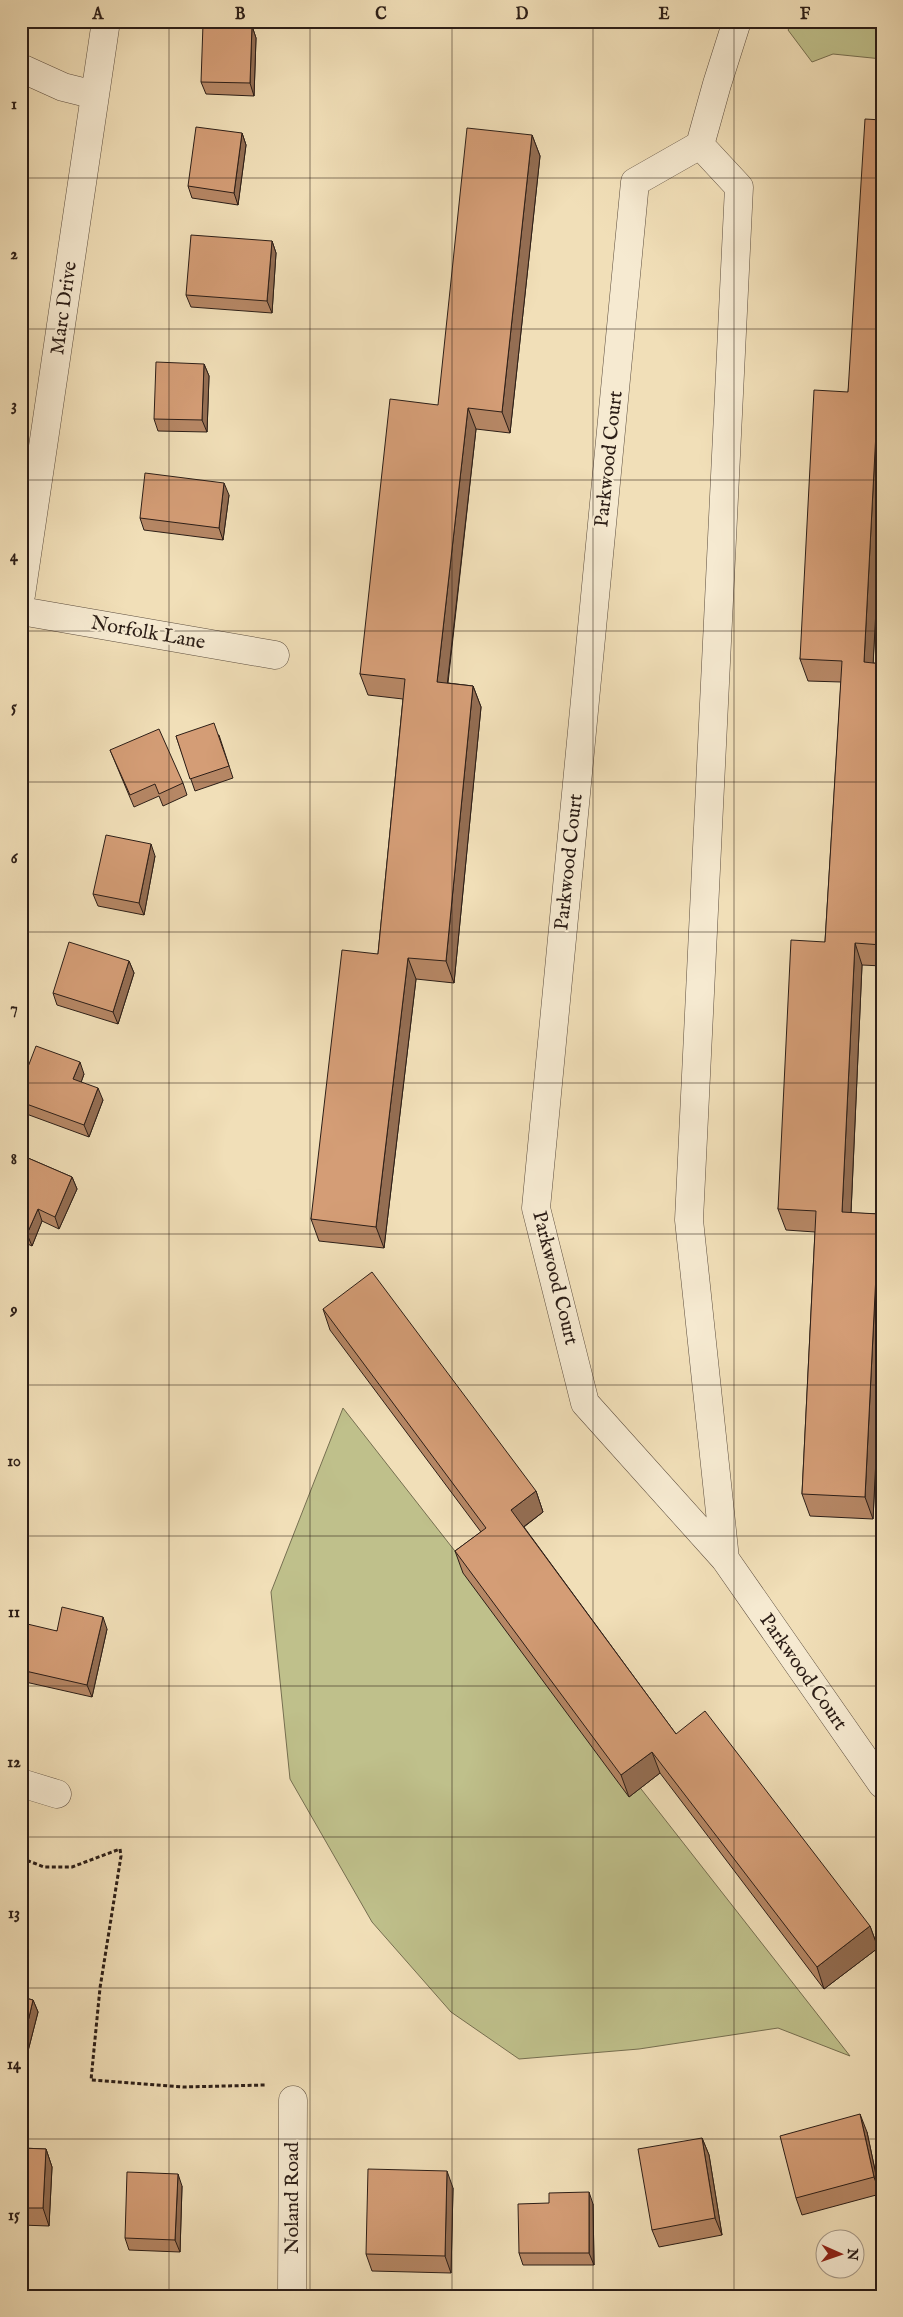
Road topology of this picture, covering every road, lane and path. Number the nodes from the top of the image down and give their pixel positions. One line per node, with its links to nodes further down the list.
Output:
1 (106, 21): 4 (street, Marc Drive)
2 (737, 21): 5 (street)
3 (21, 68): 4 (street)
4 (95, 95): 6 (street, Marc Drive)
5 (700, 145): 9 (street, Parkwood Court); 9 (street, Parkwood Court)
6 (21, 595)
7 (21, 611): 8 (street, Norfolk Lane)
8 (275, 655)
9 (725, 1559): 11 (street, Parkwood Court)
10 (21, 1783): 12 (street)
11 (882, 1784)
12 (57, 1794)
13 (21, 1858): 14 (path)
14 (293, 2100): 15 (street, Noland Road)
15 (292, 2296)

